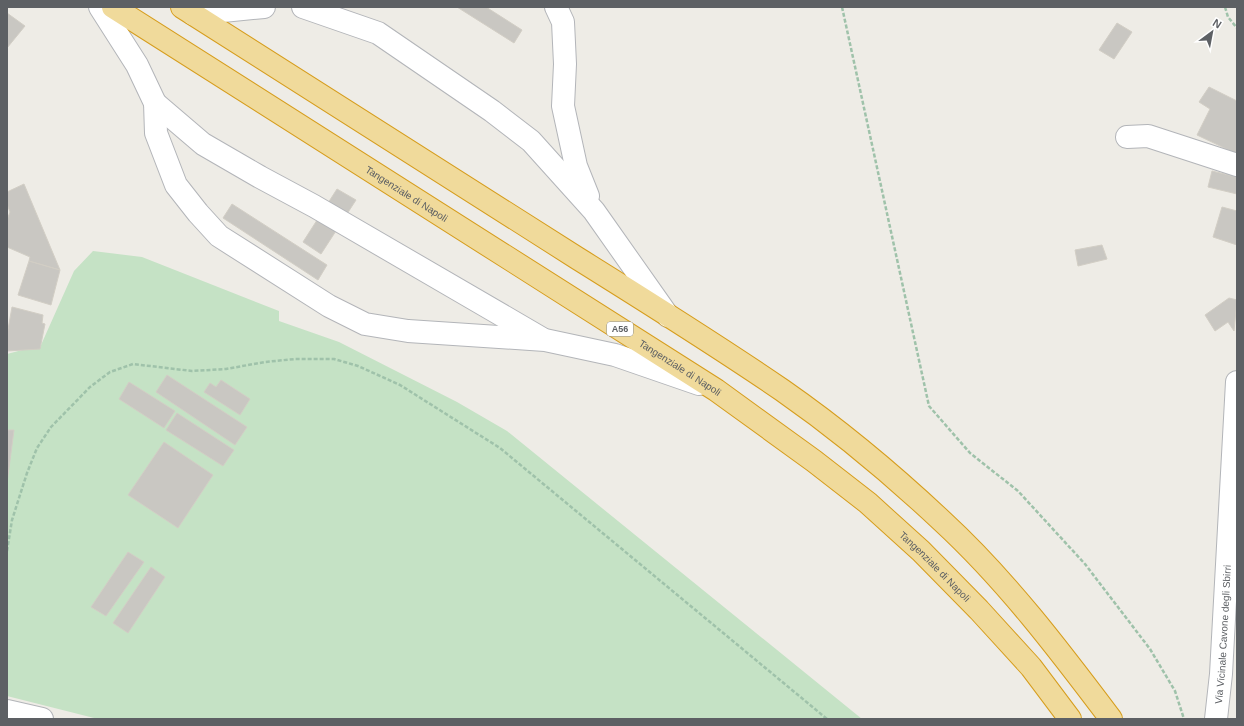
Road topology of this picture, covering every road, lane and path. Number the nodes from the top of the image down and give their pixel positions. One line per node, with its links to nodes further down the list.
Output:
1 (100, 7): 10 (street)
2 (113, 7): 17 (highway, Tangenziale di Napoli / A56)
3 (264, 7): 8 (street)
4 (303, 7): 13 (street)
5 (556, 7): 13 (street)
6 (842, 7): 24 (path)
7 (1225, 7): 9 (path)
8 (187, 10): 14 (highway)
9 (1237, 28)
10 (155, 103): 15 (street); 15 (street)
11 (1127, 137): 12 (street)
12 (1237, 165)
13 (594, 210): 14 (street)
14 (668, 316): 23 (highway)
15 (545, 340): 17 (street)
16 (1237, 382): 25 (street, Via Vicinale Cavone degli Sbirri)
17 (716, 390): 22 (highway, Tangenziale di Napoli / A56)
18 (7, 551): 21 (path)
19 (7, 710): 20 (street)
20 (42, 719)
21 (827, 719)
22 (1070, 719)
23 (1111, 719)
24 (1184, 719)
25 (1216, 719)

